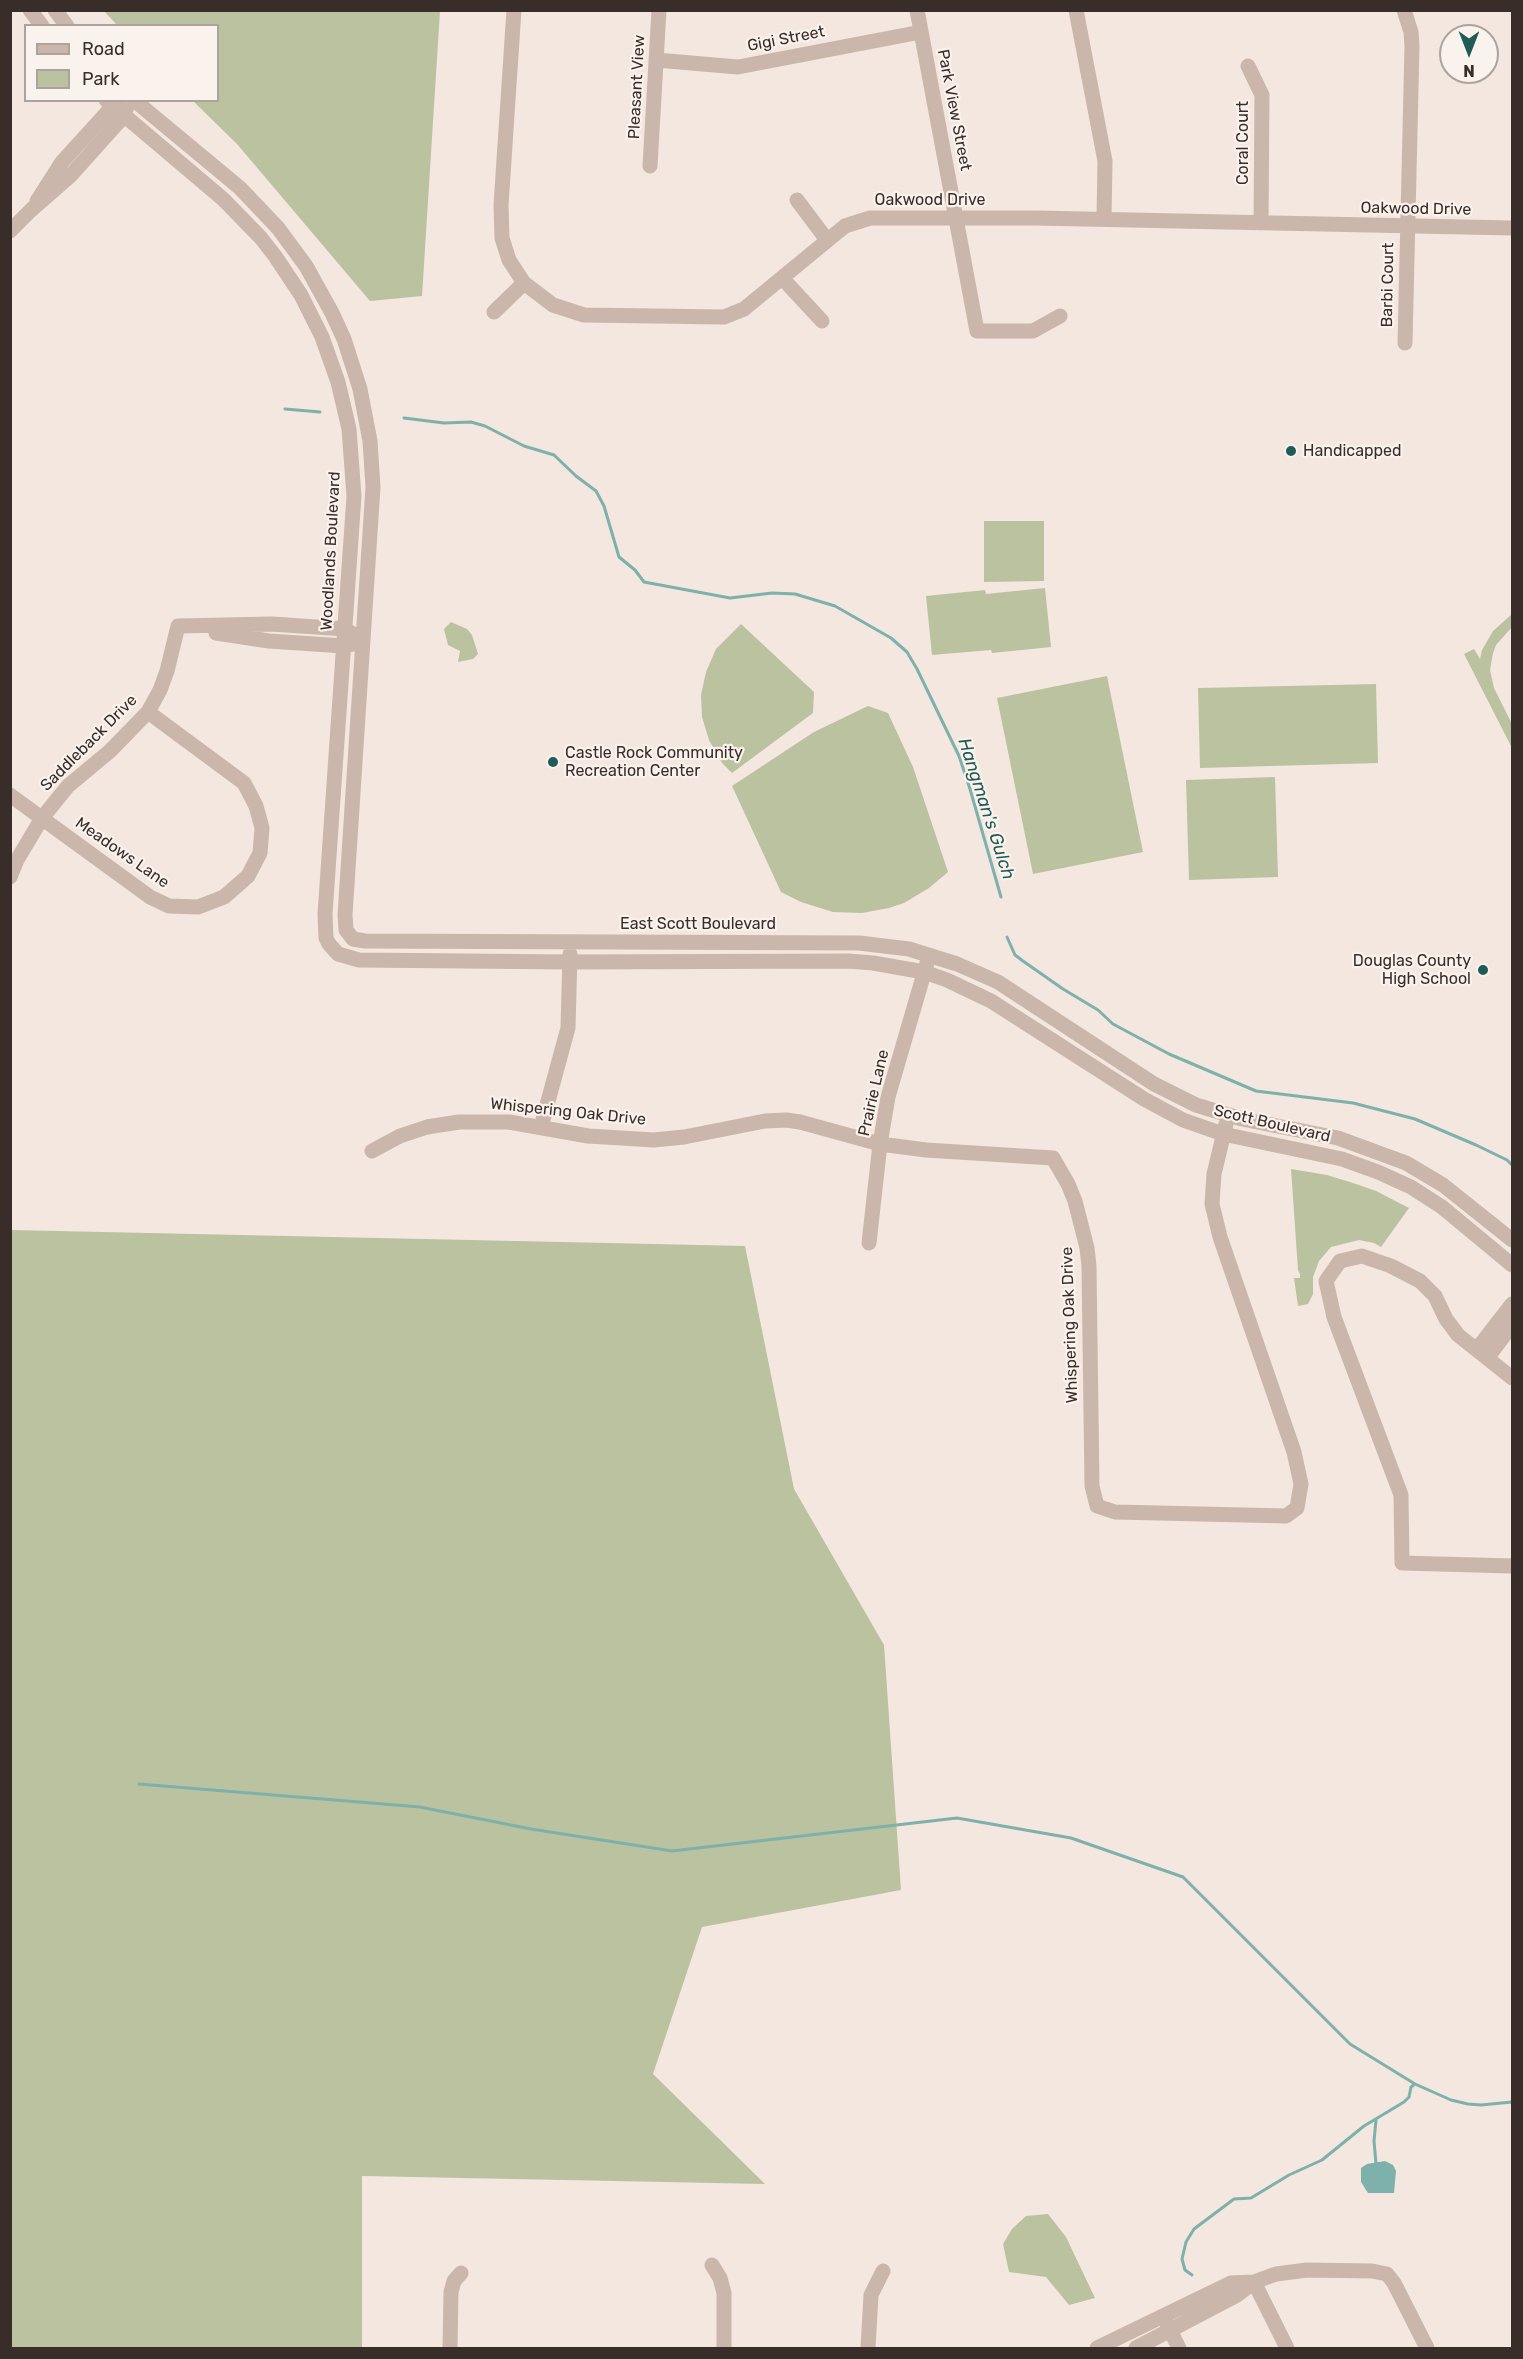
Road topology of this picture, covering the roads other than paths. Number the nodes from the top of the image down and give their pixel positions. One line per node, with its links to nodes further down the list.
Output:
1 (30, 10): 8 (street)
2 (55, 10): 9 (street)
3 (514, 10): 25 (street, Oakwood Drive)
4 (659, 10): 11 (street, Pleasant View)
5 (917, 10): 10 (street, Park View Street)
6 (1076, 10): 18 (street)
7 (1404, 10): 20 (street, Barbi Court)
8 (40, 24)
9 (66, 24)
10 (921, 32): 11 (street, Gigi Street); 17 (street, Park View Street)
11 (657, 60): 15 (street, Pleasant View)
12 (1248, 66): 19 (street, Coral Court)
13 (134, 102): 32 (street)
14 (116, 106): 22 (street); 31 (street, Woodlands Boulevard)
15 (650, 166)
16 (797, 200): 23 (street)
17 (957, 217): 18 (street, Oakwood Drive); 23 (street, Oakwood Drive); 27 (street, Park View Street)
18 (1104, 219): 19 (street, Oakwood Drive)
19 (1261, 223): 20 (street, Oakwood Drive)
20 (1407, 227): 21 (street, Oakwood Drive); 29 (street, Barbi Court)
21 (1512, 228)
22 (10, 231)
23 (827, 240): 24 (street, Oakwood Drive)
24 (783, 279): 25 (street, Oakwood Drive); 28 (street)
25 (524, 283): 26 (street)
26 (494, 312)
27 (1060, 316)
28 (822, 321)
29 (1405, 343)
30 (178, 626): 31 (street); 33 (street); 34 (street, Saddleback Drive)
31 (345, 629): 32 (street); 33 (street, Woodlands Boulevard)
32 (363, 640): 33 (street); 38 (street, East Scott Boulevard)
33 (344, 646): 40 (street, Woodlands Boulevard)
34 (148, 712): 36 (street, Saddleback Drive); 36 (street, Meadows Lane)
35 (10, 795): 36 (street, Meadows Lane)
36 (42, 818): 37 (street, Saddleback Drive)
37 (10, 877)
38 (570, 942): 39 (street, East Scott Boulevard); 40 (street)
39 (929, 954): 41 (street, Prairie Lane); 42 (street, East Scott Boulevard)
40 (570, 962): 41 (street); 44 (street)
41 (924, 972): 45 (street, Scott Boulevard); 46 (street, Prairie Lane)
42 (1035, 1006): 43 (street, Scott Boulevard)
43 (1229, 1115): 45 (street, Whispering Oak Drive); 48 (street, Scott Boulevard)
44 (541, 1127): 46 (street, Whispering Oak Drive); 47 (street, Whispering Oak Drive)
45 (1223, 1134): 46 (street, Whispering Oak Drive); 50 (street, Scott Boulevard)
46 (880, 1144): 49 (street, Prairie Lane)
47 (372, 1151)
48 (1512, 1240)
49 (869, 1243)
50 (1512, 1265)
51 (1512, 1304): 53 (street)
52 (1512, 1325): 53 (street)
53 (1482, 1353): 54 (street); 55 (street)
54 (1512, 1378)
55 (1512, 1566)
56 (712, 2265): 65 (street)
57 (883, 2271): 66 (street)
58 (461, 2273): 64 (street)
59 (1254, 2282): 60 (street); 62 (street); 70 (street); 71 (street)
60 (1163, 2316): 61 (street); 62 (street)
61 (1145, 2325): 63 (street); 67 (street)
62 (1170, 2331): 63 (street); 69 (street)
63 (1155, 2344): 68 (street)
64 (450, 2349)
65 (724, 2349)
66 (868, 2349)
67 (1098, 2349)
68 (1136, 2349)
69 (1179, 2349)
70 (1287, 2349)
71 (1427, 2349)

